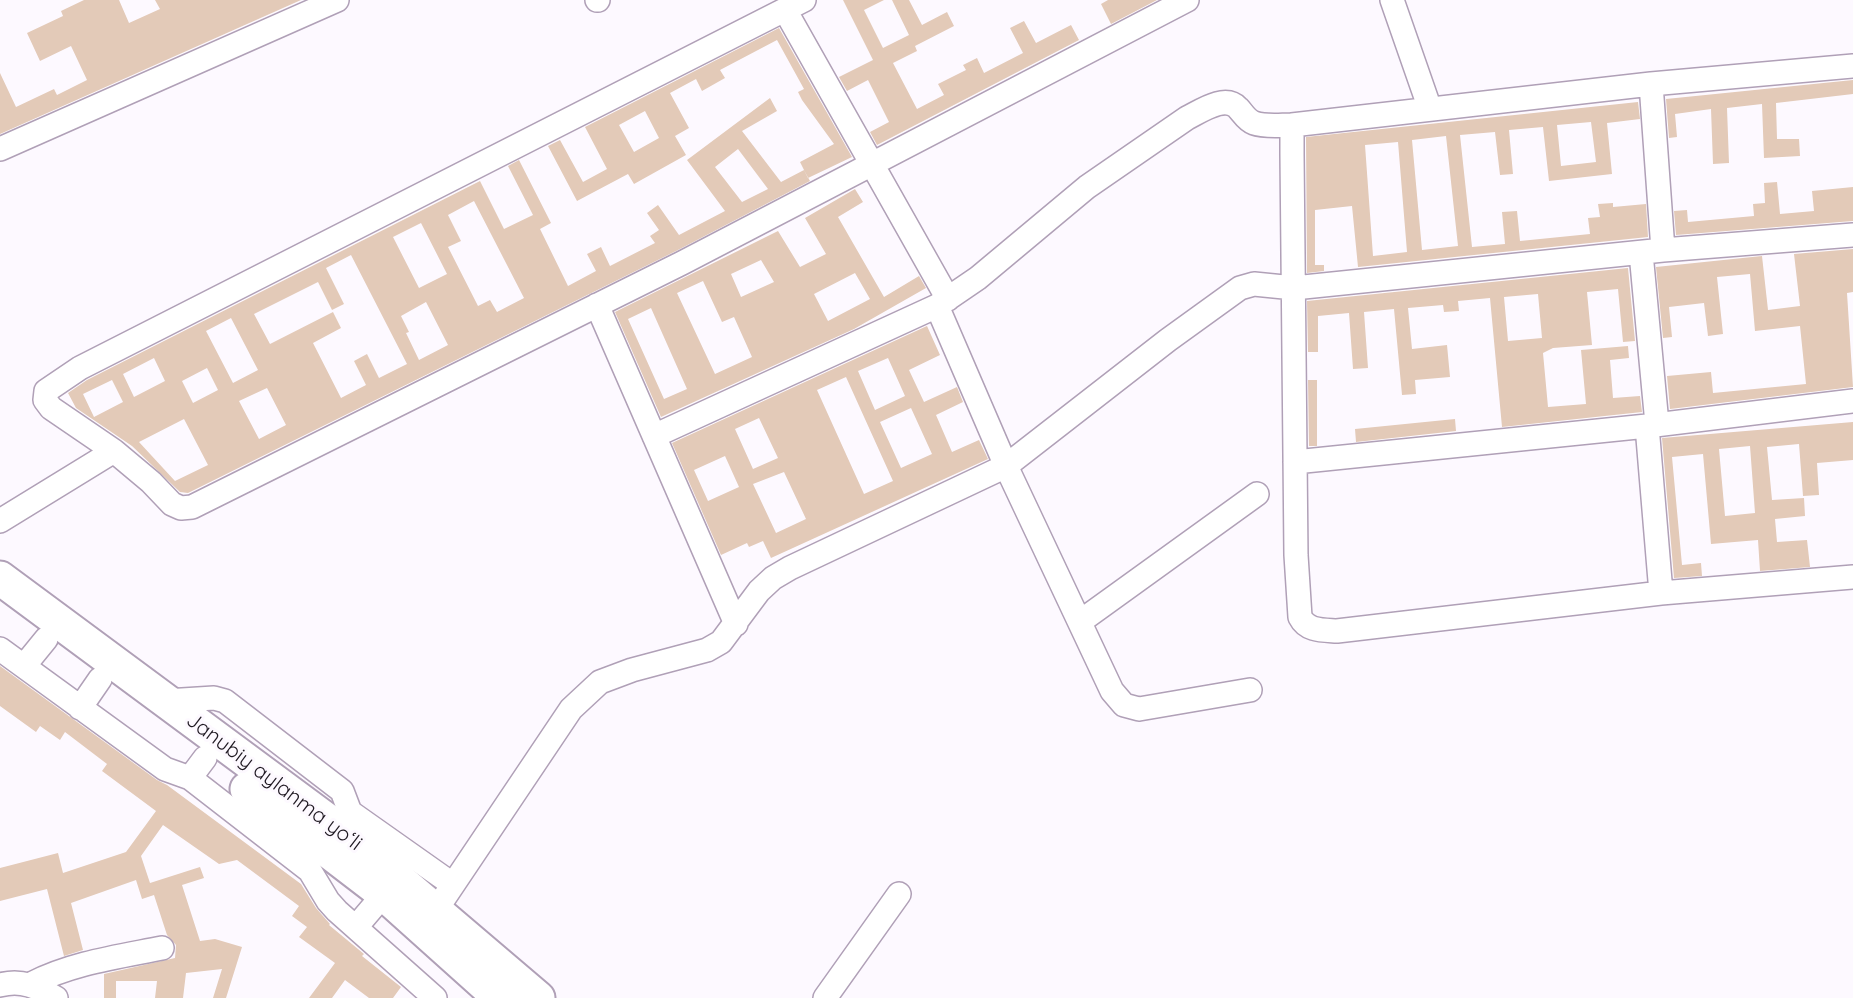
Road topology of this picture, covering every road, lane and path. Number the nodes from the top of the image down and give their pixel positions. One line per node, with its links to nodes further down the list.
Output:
1 (337, 0): 9 (street)
2 (1188, 0): 10 (street)
3 (1392, 0): 7 (street)
4 (795, 5): 10 (street); 19 (street)
5 (1853, 66): 6 (street)
6 (1651, 85): 7 (street); 12 (street)
7 (1430, 109): 8 (street)
8 (1292, 125): 13 (street); 14 (street)
9 (0, 149)
10 (872, 165): 14 (street); 15 (street)
11 (1853, 234): 12 (street)
12 (1652, 252): 13 (street); 17 (street)
13 (1294, 288): 20 (street); 21 (street)
14 (942, 303): 18 (street); 21 (street)
15 (597, 305): 18 (street); 19 (street)
16 (1853, 401): 17 (street)
17 (1652, 425): 20 (street); 26 (street)
18 (654, 436): 29 (street)
19 (114, 451): 23 (street)
20 (1296, 462): 26 (street)
21 (1006, 466): 28 (street); 29 (street)
22 (1257, 494): 28 (street)
23 (0, 521)
24 (1853, 577): 26 (street)
25 (0, 578): 38 (highway, Janubiy aylanma yoʻli)
26 (1661, 593)
27 (0, 606): 30 (highway, Janubiy aylanma yoʻli)
28 (1081, 621): 34 (street)
29 (736, 624): 42 (street)
30 (46, 639): 32 (street); 33 (highway, Janubiy aylanma yoʻli)
31 (0, 649): 32 (street)
32 (24, 666): 35 (street)
33 (100, 679): 35 (street); 36 (highway, Janubiy aylanma yoʻli)
34 (1251, 690)
35 (80, 708): 36 (street)
36 (198, 768): 37 (highway, Janubiy aylanma yoʻli)
37 (276, 828): 38 (highway, Janubiy aylanma yoʻli); 39 (street)
38 (346, 836): 39 (street); 40 (highway, Janubiy aylanma yoʻli); 42 (highway, Janubiy aylanma yoʻli)
39 (322, 889): 43 (street)
40 (384, 894): 43 (street); 49 (highway, Janubiy aylanma yoʻli)
41 (899, 894): 51 (street)
42 (444, 897): 50 (highway, Janubiy aylanma yoʻli)
43 (356, 928): 48 (street)
44 (162, 948): 45 (street)
45 (31, 984): 46 (street); 47 (street)
46 (0, 985)
47 (56, 998)
48 (435, 998)
49 (500, 998)
50 (538, 998)
51 (825, 998)

